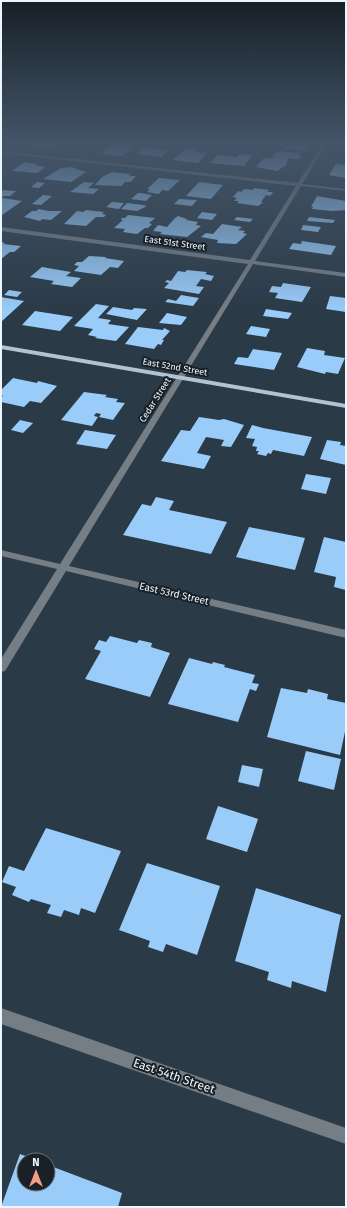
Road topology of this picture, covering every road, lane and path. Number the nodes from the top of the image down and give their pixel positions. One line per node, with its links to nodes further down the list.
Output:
1 (291, 199): 3 (street, Cedar Street)
2 (1, 229): 3 (street, East 51st Street)
3 (252, 262): 4 (street, East 51st Street); 6 (street, Cedar Street)
4 (346, 275)
5 (1, 347): 6 (main road, East 52nd Street)
6 (181, 378): 7 (main road, East 52nd Street); 9 (street, Cedar Street)
7 (346, 406)
8 (1, 553): 9 (street, East 53rd Street)
9 (62, 567): 10 (street, East 53rd Street); 11 (street, Cedar Street)
10 (346, 634)
11 (1, 668)
12 (1, 1016): 13 (street, East 54th Street)
13 (346, 1136)

